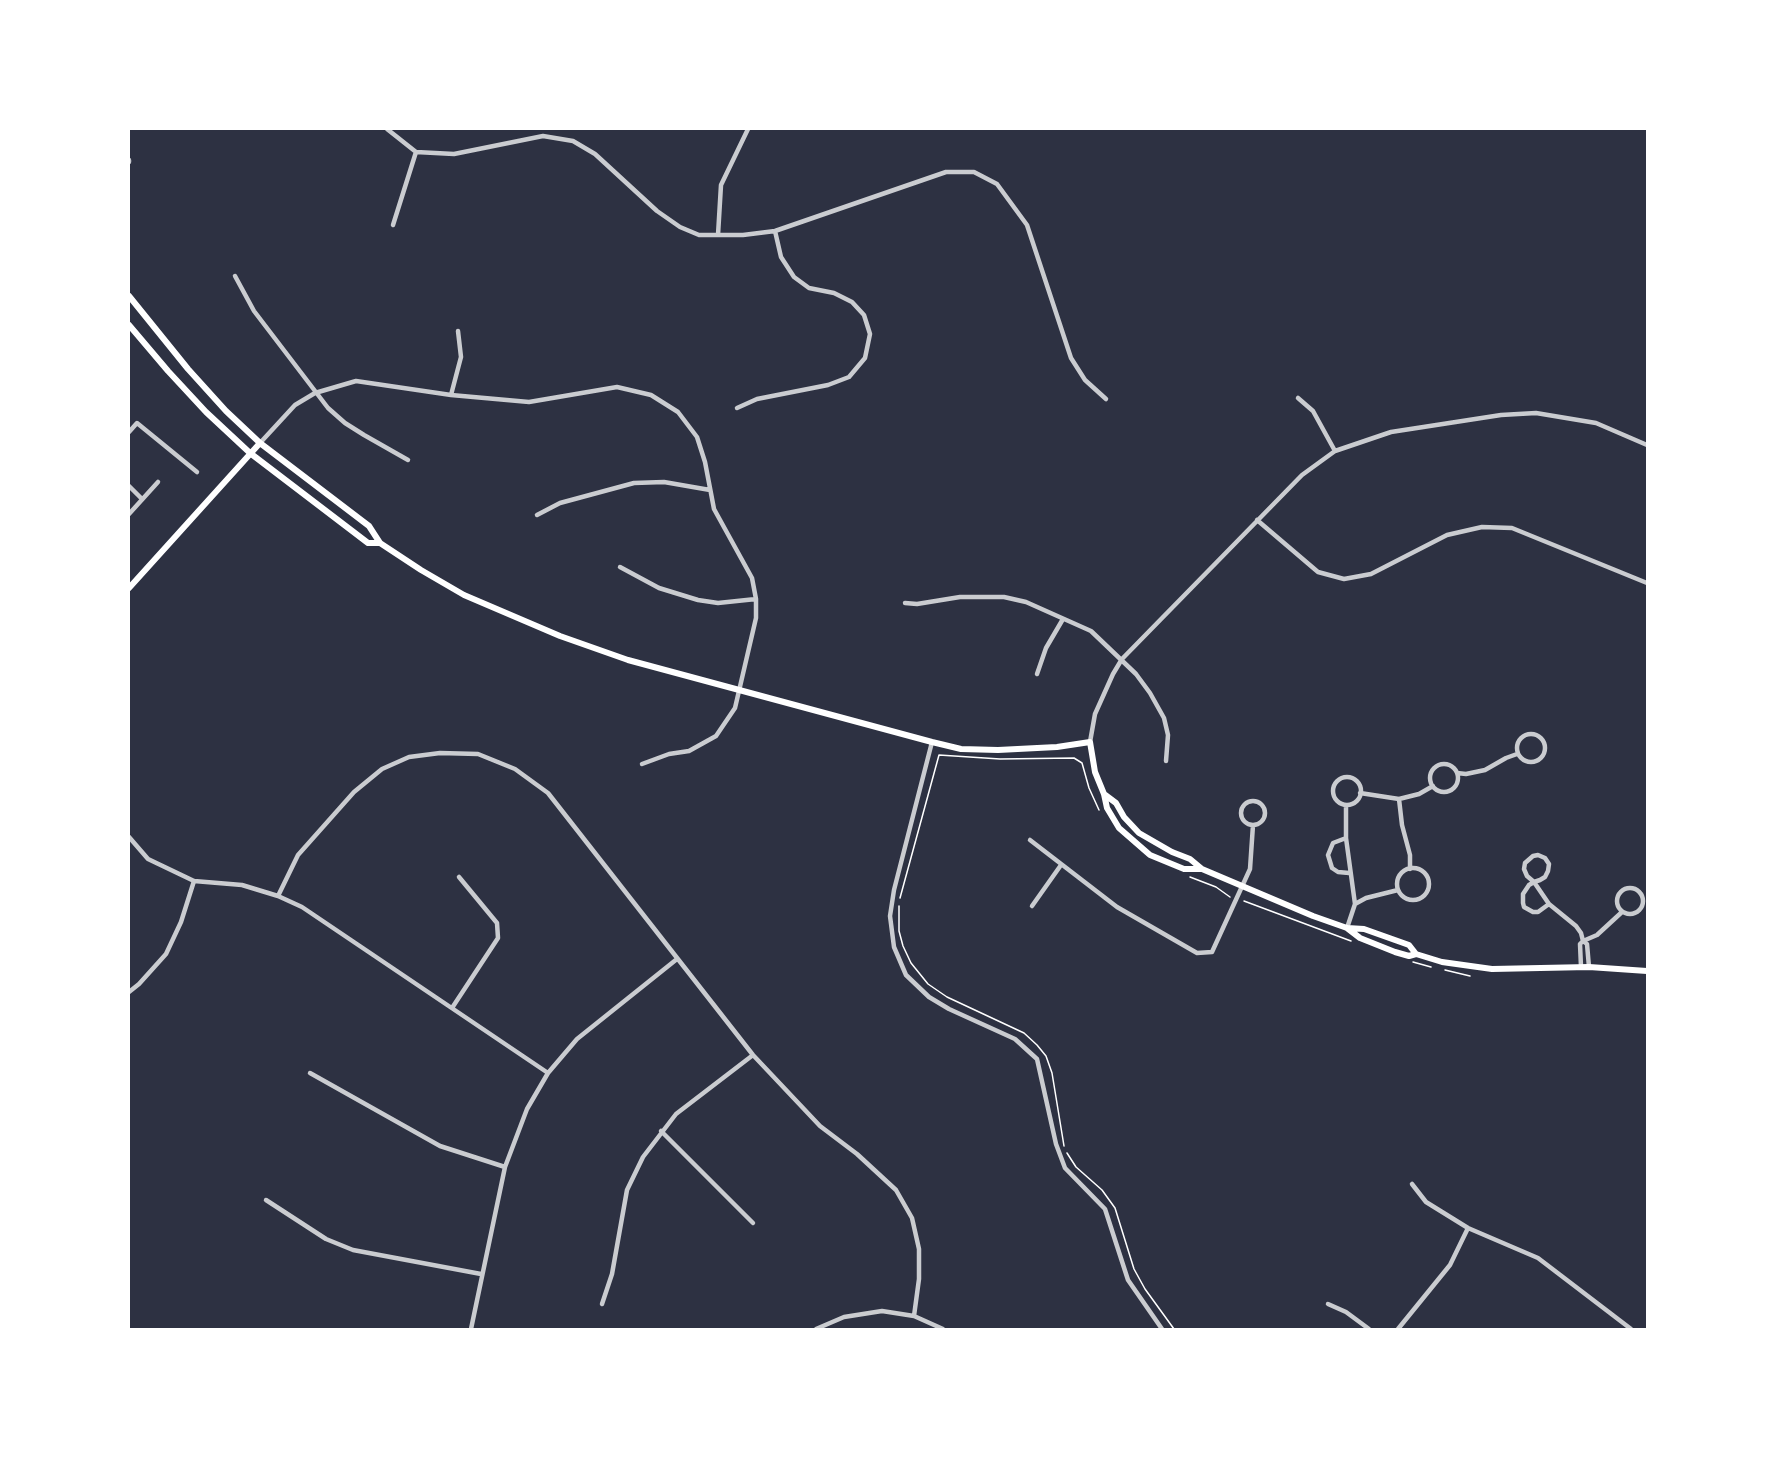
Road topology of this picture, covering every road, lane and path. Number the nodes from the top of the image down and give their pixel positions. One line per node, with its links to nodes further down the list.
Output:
1 (387, 129): 3 (street)
2 (748, 129): 6 (street)
3 (416, 152): 4 (street); 6 (street)
4 (393, 225)
5 (775, 231): 6 (street); 14 (street); 15 (street)
6 (718, 236)
7 (235, 276): 11 (street)
8 (129, 296): 17 (main road)
9 (129, 325): 20 (main road)
10 (458, 331): 12 (street)
11 (315, 393): 12 (street); 17 (street); 21 (street)
12 (451, 395): 25 (street)
13 (1298, 398): 19 (street)
14 (1106, 399)
15 (737, 408)
16 (129, 432): 22 (street)
17 (260, 443): 20 (main road); 30 (main road)
18 (1647, 445): 19 (street)
19 (1335, 451): 29 (street)
20 (250, 453): 30 (main road); 33 (main road)
21 (408, 460)
22 (197, 472)
23 (158, 482): 26 (street)
24 (129, 486): 26 (street)
25 (710, 490): 28 (street); 34 (street)
26 (142, 499): 27 (street)
27 (129, 514)
28 (537, 515)
29 (1257, 520): 32 (street); 37 (street)
30 (380, 543): 39 (main road)
31 (620, 567): 34 (street)
32 (1647, 583)
33 (129, 588)
34 (756, 599): 39 (street)
35 (905, 603): 36 (street)
36 (1063, 619): 37 (street); 38 (street)
37 (1122, 659): 41 (street); 44 (street)
38 (1037, 674)
39 (738, 691): 40 (main road); 45 (street)
40 (932, 742): 41 (main road); 95 (street)
41 (1090, 742): 49 (main road)
42 (1517, 754): 42 (street); 46 (street)
43 (1077, 759): 96 (path)
44 (1166, 761)
45 (642, 764)
46 (1457, 773): 47 (street); 47 (street)
47 (1433, 786): 50 (street)
48 (1360, 793): 50 (street); 51 (street); 51 (street)
49 (1104, 794): 58 (main road); 58 (main road)
50 (1399, 800): 57 (street)
51 (1346, 805): 54 (street)
52 (1253, 825): 52 (street); 63 (street)
53 (129, 837): 61 (street)
54 (1346, 838): 59 (street); 59 (street)
55 (1030, 840): 56 (street)
56 (1061, 865): 63 (street); 69 (street)
57 (1410, 869): 64 (street); 64 (street)
58 (1202, 870): 63 (main road)
59 (1349, 873): 67 (street)
60 (459, 877): 78 (street)
61 (194, 881): 65 (street); 77 (street)
62 (1534, 882): 62 (street); 68 (street); 68 (street)
63 (1243, 887): 71 (main road)
64 (1398, 890): 67 (street)
65 (279, 896): 73 (street); 78 (street)
66 (1645, 902): 70 (street); 70 (street)
67 (1354, 904): 71 (street)
68 (1549, 904): 72 (street)
69 (1032, 906)
70 (1622, 912): 72 (street)
71 (1347, 928): 75 (main road)
72 (1583, 940): 74 (street); 75 (street)
73 (677, 959): 79 (street); 81 (street)
74 (1589, 967): 75 (main road); 76 (main road)
75 (1581, 968)
76 (1647, 971)
77 (129, 992)
78 (452, 1008): 81 (street)
79 (753, 1055): 82 (street); 91 (street)
80 (310, 1073): 83 (street)
81 (548, 1073): 83 (street)
82 (661, 1131): 86 (street); 89 (street)
83 (505, 1167): 88 (street)
84 (1412, 1184): 87 (street)
85 (266, 1200): 88 (street)
86 (753, 1223)
87 (1468, 1228): 98 (street); 99 (street)
88 (481, 1274): 92 (street)
89 (602, 1304)
90 (1328, 1304): 97 (street)
91 (914, 1316): 93 (street); 94 (street)
92 (471, 1329)
93 (816, 1329)
94 (943, 1329)
95 (1162, 1329)
96 (1174, 1329)
97 (1369, 1329)
98 (1398, 1329)
99 (1631, 1329)

